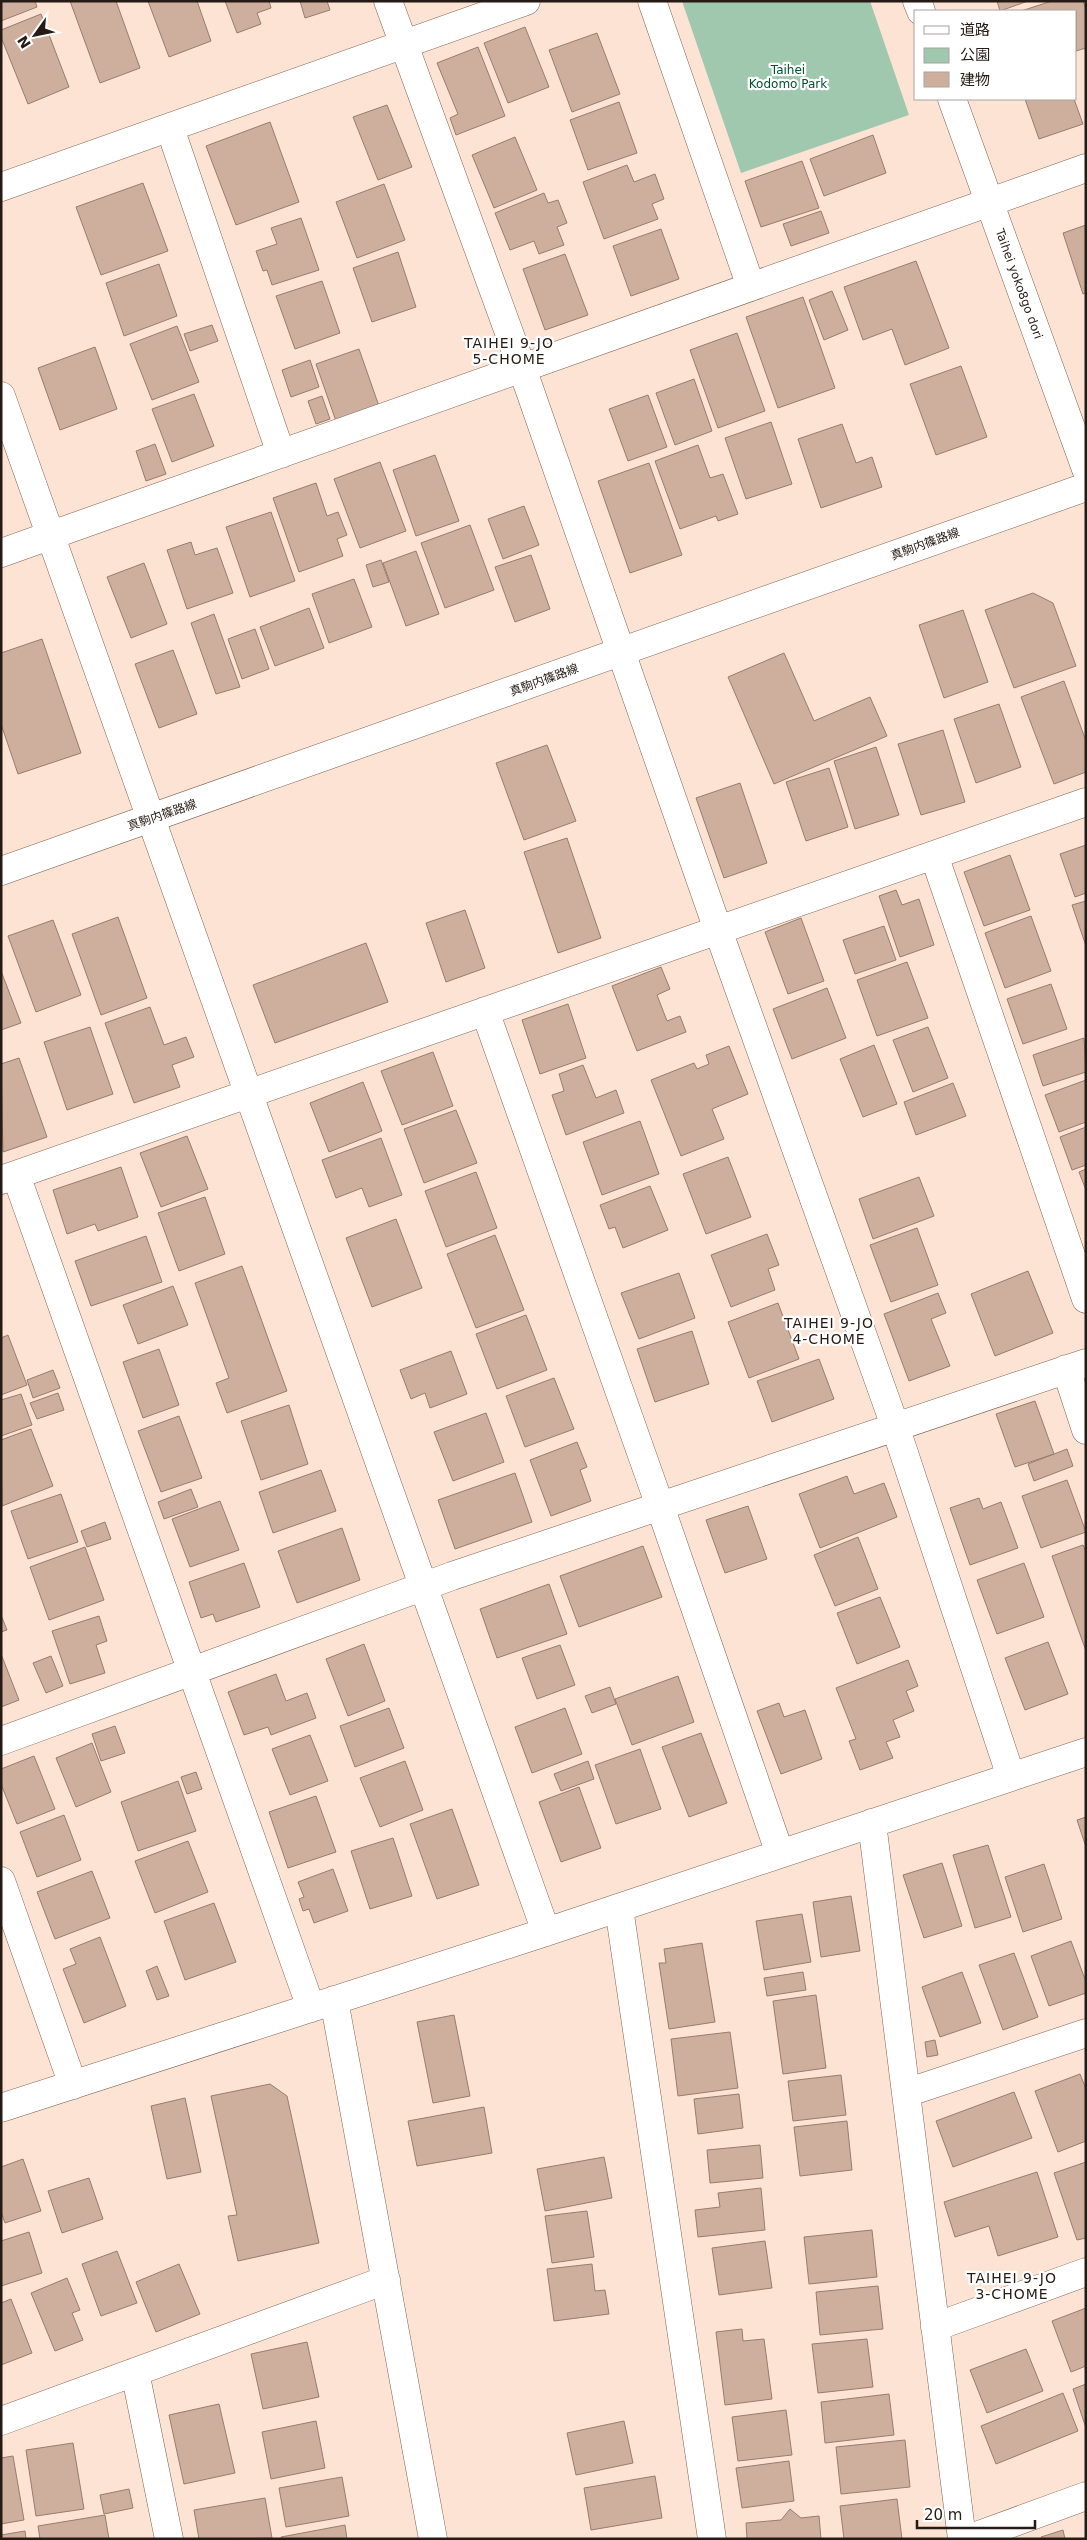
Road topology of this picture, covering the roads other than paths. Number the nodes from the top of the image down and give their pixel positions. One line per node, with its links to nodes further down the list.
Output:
1 (388, 1): 4 (street)
2 (526, 1): 4 (street)
3 (652, 1): 10 (street)
4 (404, 45): 6 (street); 11 (street)
5 (952, 100): 9 (street, Taihei yoko8go dori)
6 (170, 128): 8 (street); 13 (street)
7 (1086, 168): 9 (street)
8 (1, 187)
9 (990, 202): 10 (street); 14 (street, Taihei yoko8go dori)
10 (751, 287): 11 (street)
11 (522, 368): 13 (street); 18 (street)
12 (1, 396): 16 (street)
13 (281, 454): 16 (street)
14 (1086, 469)
15 (1086, 488): 18 (street, 真駒内篠路線)
16 (50, 535): 17 (street); 20 (street)
17 (1, 553)
18 (621, 652): 20 (street, 真駒内篠路線); 23 (street)
19 (1086, 802): 21 (street)
20 (150, 819): 22 (street, 真駒内篠路線); 25 (street)
21 (934, 855): 23 (street); 27 (street)
22 (1, 871)
23 (718, 930): 24 (street); 29 (street)
24 (485, 1011): 25 (street); 31 (street)
25 (248, 1094): 26 (street); 32 (street)
26 (9, 1178): 33 (street)
27 (1086, 1299)
28 (1076, 1366): 29 (street); 30 (street)
29 (895, 1426): 31 (street); 36 (street)
30 (1086, 1430)
31 (660, 1506): 32 (street); 38 (street)
32 (423, 1586): 33 (street); 41 (street)
33 (192, 1671): 34 (street); 42 (street)
34 (1, 1741)
35 (1086, 1752): 36 (street)
36 (1011, 1777): 37 (street)
37 (872, 1823): 38 (street); 45 (street)
38 (780, 1854): 40 (street)
39 (1, 1881): 44 (street)
40 (619, 1908): 41 (street); 55 (street)
41 (546, 1932): 42 (street)
42 (323, 2004): 44 (street); 48 (street)
43 (1086, 2033): 45 (street)
44 (73, 2085): 46 (street)
45 (906, 2093): 49 (street)
46 (1, 2108)
47 (1086, 2272): 49 (street)
48 (386, 2280): 50 (street); 54 (street)
49 (935, 2327): 56 (street)
50 (135, 2372): 51 (street); 53 (street)
51 (1, 2421)
52 (1086, 2496): 57 (street)
53 (168, 2539)
54 (433, 2539)
55 (712, 2539)
56 (962, 2539)
57 (968, 2539)

